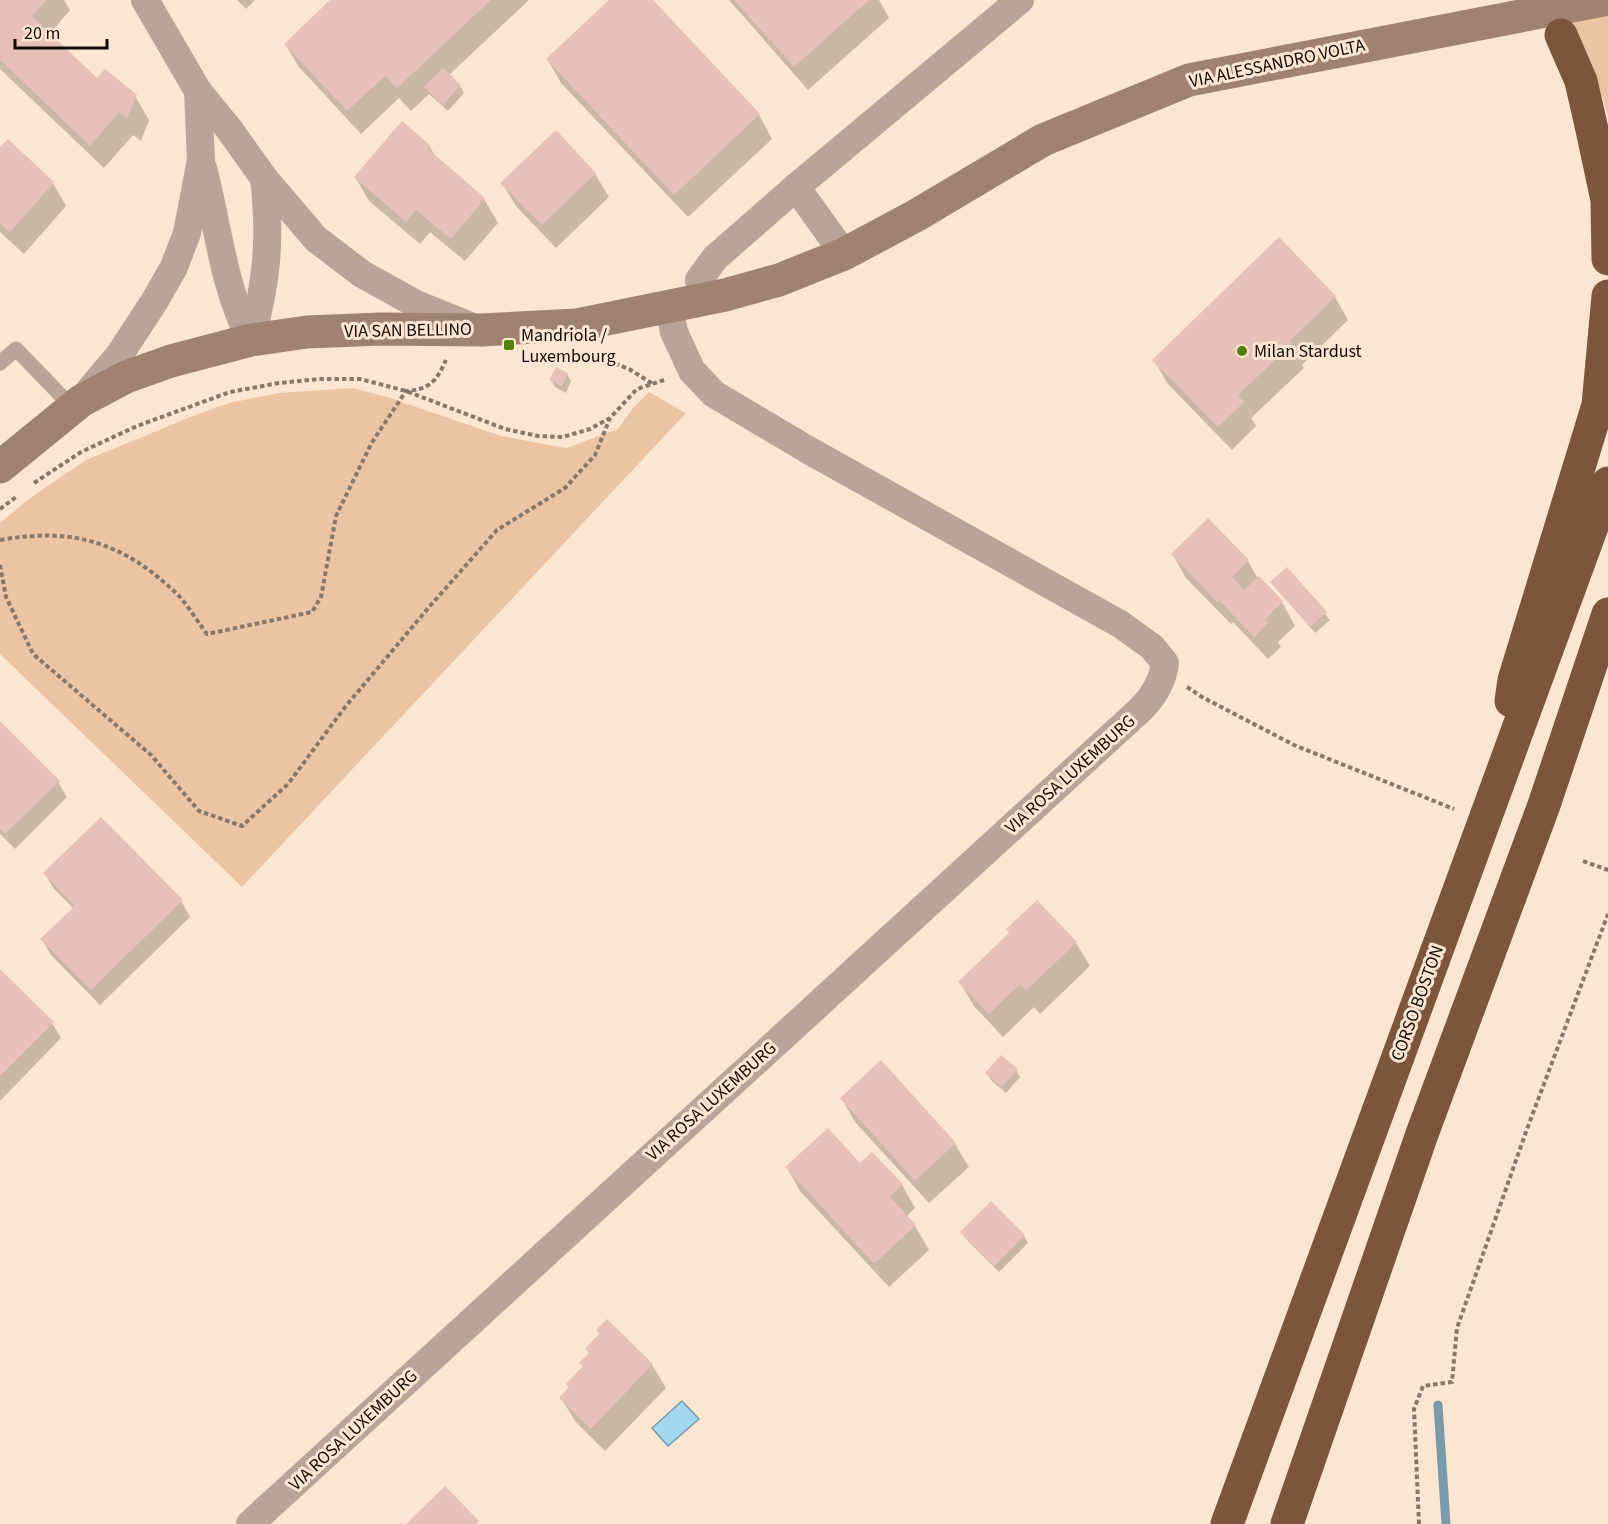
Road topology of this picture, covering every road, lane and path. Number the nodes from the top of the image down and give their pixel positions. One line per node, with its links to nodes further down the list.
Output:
1 (145, 0): 5 (street, VIA SAN BELLINO)
2 (1020, 0): 8 (street)
3 (1603, 0): 9 (street, VIA ALESSANDRO VOLTA)
4 (1561, 35): 10 (highway)
5 (198, 91): 6 (street, VIA SAN BELLINO); 7 (street, VIA SAN BELLINO)
6 (201, 160): 15 (street, VIA SAN BELLINO); 22 (street, VIA SAN BELLINO)
7 (264, 178): 14 (street, VIA SAN BELLINO); 15 (street, VIA SAN BELLINO)
8 (796, 187): 9 (street); 12 (street)
9 (844, 254): 12 (street, VIA ALESSANDRO VOLTA)
10 (1608, 259)
11 (1608, 296): 33 (highway)
12 (700, 300): 13 (street, VIA ALESSANDRO VOLTA)
13 (669, 306): 14 (street, VIA ALESSANDRO VOLTA); 32 (street)
14 (481, 330): 15 (street, VIA SAN BELLINO)
15 (251, 340): 22 (street, VIA SAN BELLINO)
16 (591, 354): 20 (path)
17 (448, 356): 21 (path)
18 (0, 363): 22 (lane)
19 (665, 380): 20 (path)
20 (653, 384): 23 (path)
21 (406, 392): 23 (path); 26 (path); 29 (path)
22 (76, 404): 24 (street, VIA SAN BELLINO)
23 (610, 418): 30 (path)
24 (0, 467)
25 (1608, 483): 33 (highway, CORSO BOSTON)
26 (32, 485)
27 (22, 491): 28 (path)
28 (0, 509)
29 (0, 540)
30 (0, 565)
31 (1608, 614): 38 (highway)
32 (1164, 673): 34 (path); 39 (street, VIA ROSA LUXEMBURG)
33 (1501, 778): 40 (highway, CORSO BOSTON)
34 (1454, 809)
35 (1582, 861): 36 (path)
36 (1608, 870)
37 (1608, 914): 43 (path)
38 (1322, 1425): 41 (highway); 42 (highway)
39 (250, 1524)
40 (1227, 1524)
41 (1287, 1524)
42 (1296, 1524)
43 (1419, 1524)

